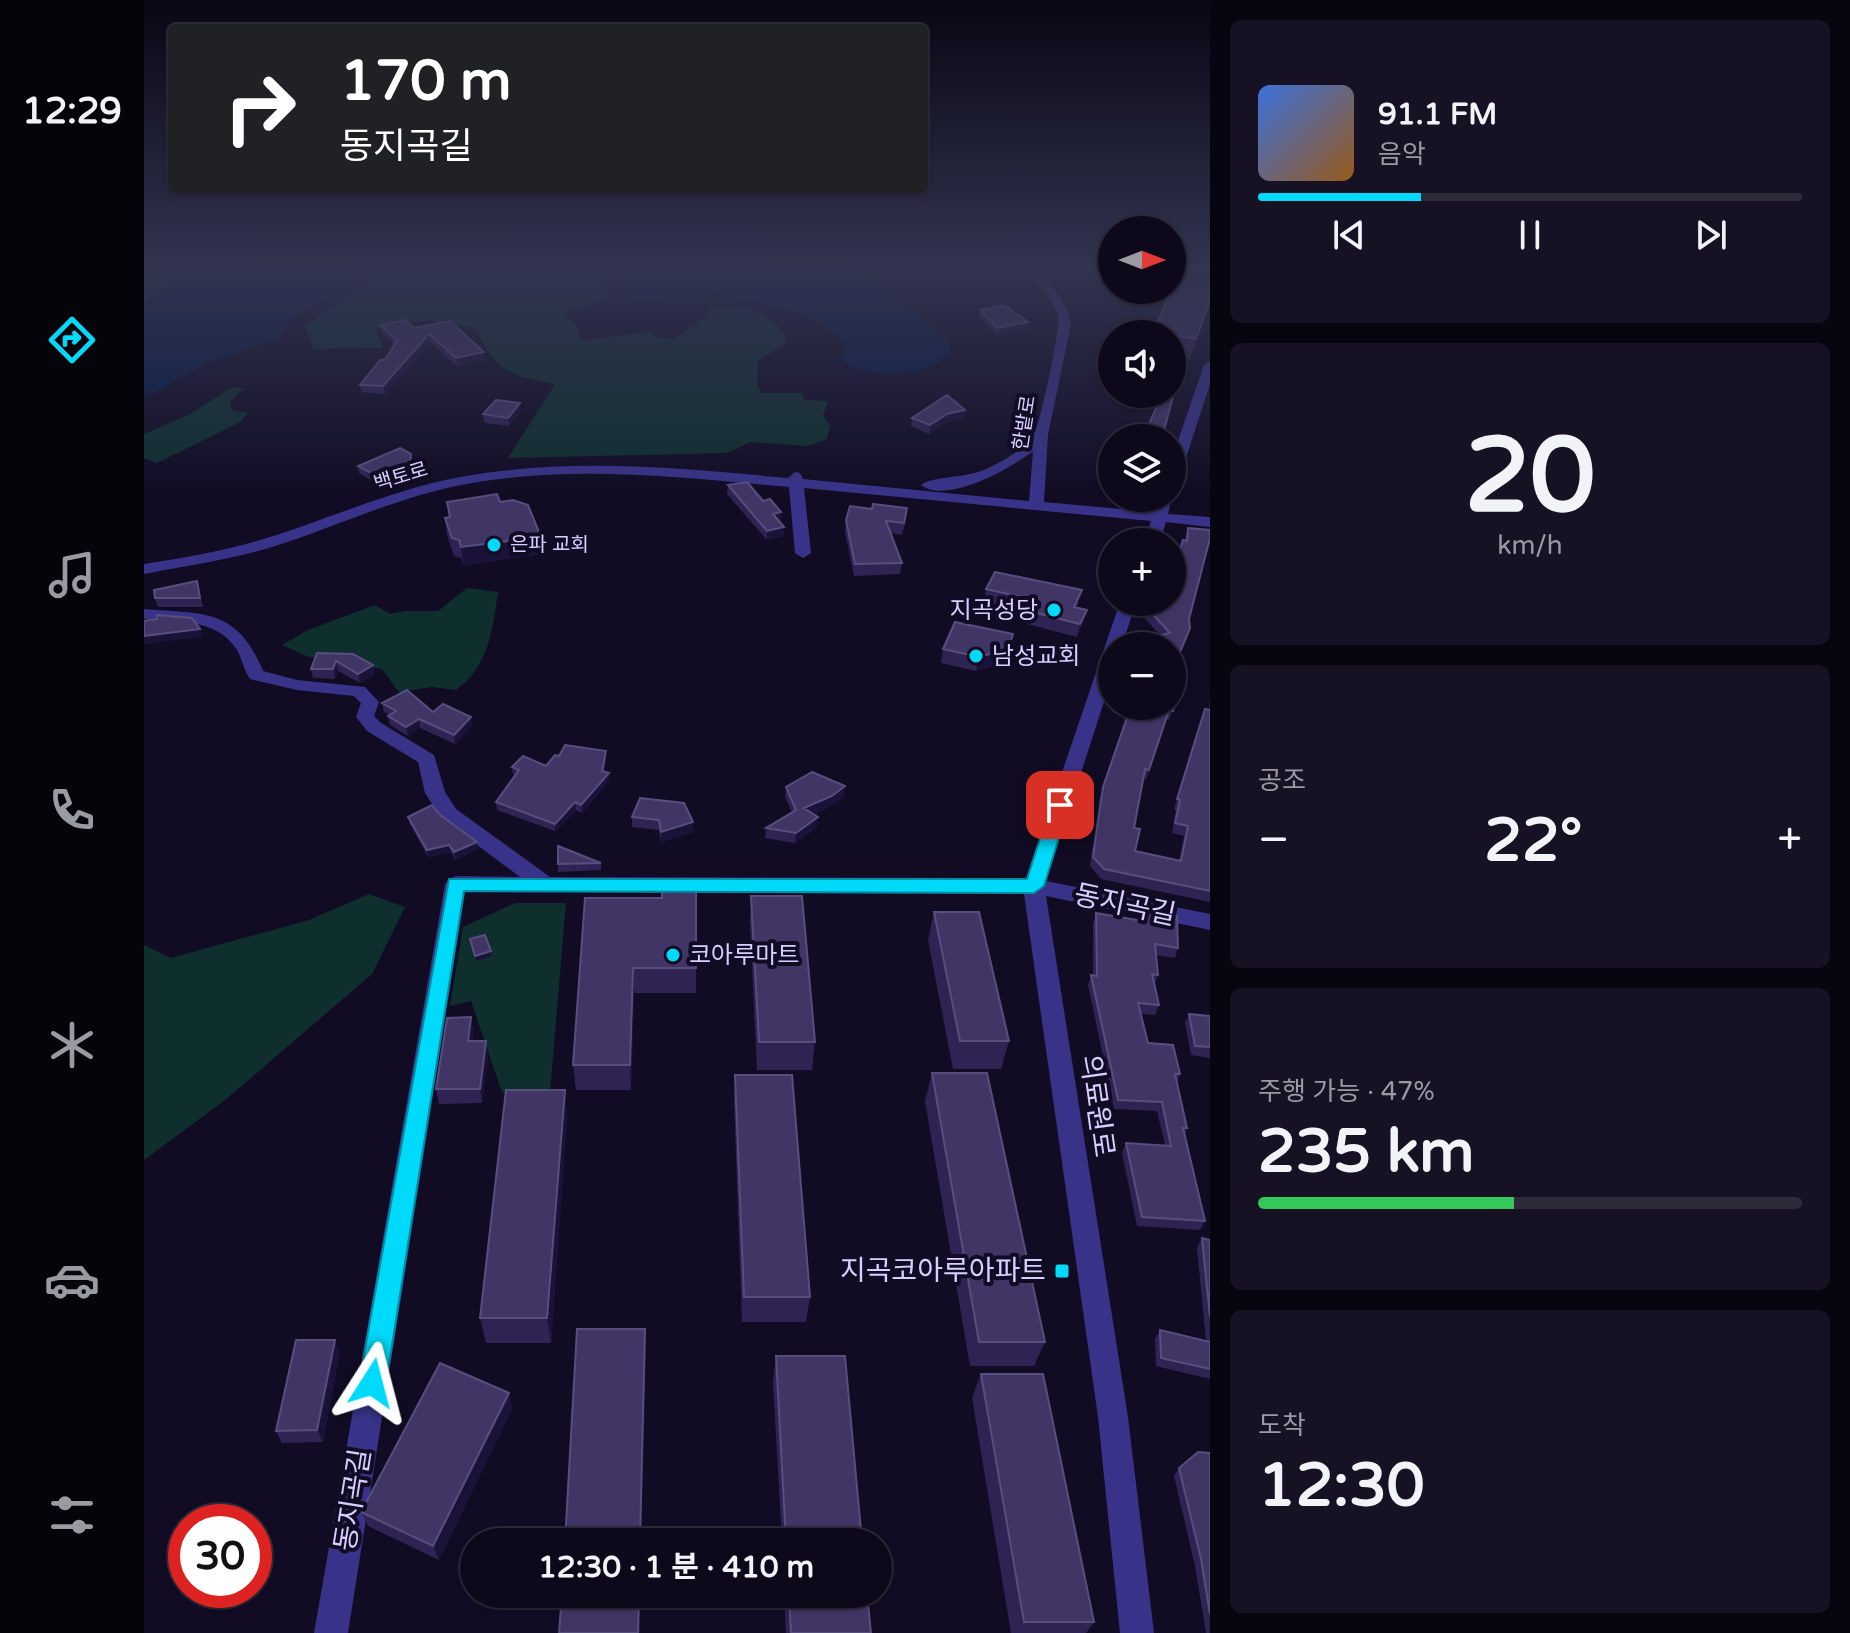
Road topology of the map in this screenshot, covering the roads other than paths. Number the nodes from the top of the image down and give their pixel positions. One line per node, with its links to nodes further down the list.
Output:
1 (1061, 342): 3 (street, 한밭로)
2 (1210, 365): 4 (street)
3 (1041, 435): 6 (street); 7 (street, 한밭로)
4 (1186, 437)
5 (794, 480): 6 (street, 백토로); 7 (street, 백토로); 13 (street); 14 (street, 백토로)
6 (909, 485): 7 (street, 백토로)
7 (1037, 501): 8 (street, 백토로)
8 (1098, 504)
9 (1186, 510): 11 (street, 백토로)
10 (1176, 512): 12 (street, 백토로)
11 (1210, 513)
12 (1210, 522)
13 (803, 553)
14 (144, 569)
15 (144, 614): 17 (street)
16 (1123, 616): 18 (street, 의료원로)
17 (545, 884): 18 (street, 동지곡길); 20 (street, 동지곡길)
18 (1034, 886): 19 (street, 동지곡길); 21 (street, 의료원로)
19 (1210, 922)
20 (331, 1633)
21 (1137, 1633)

